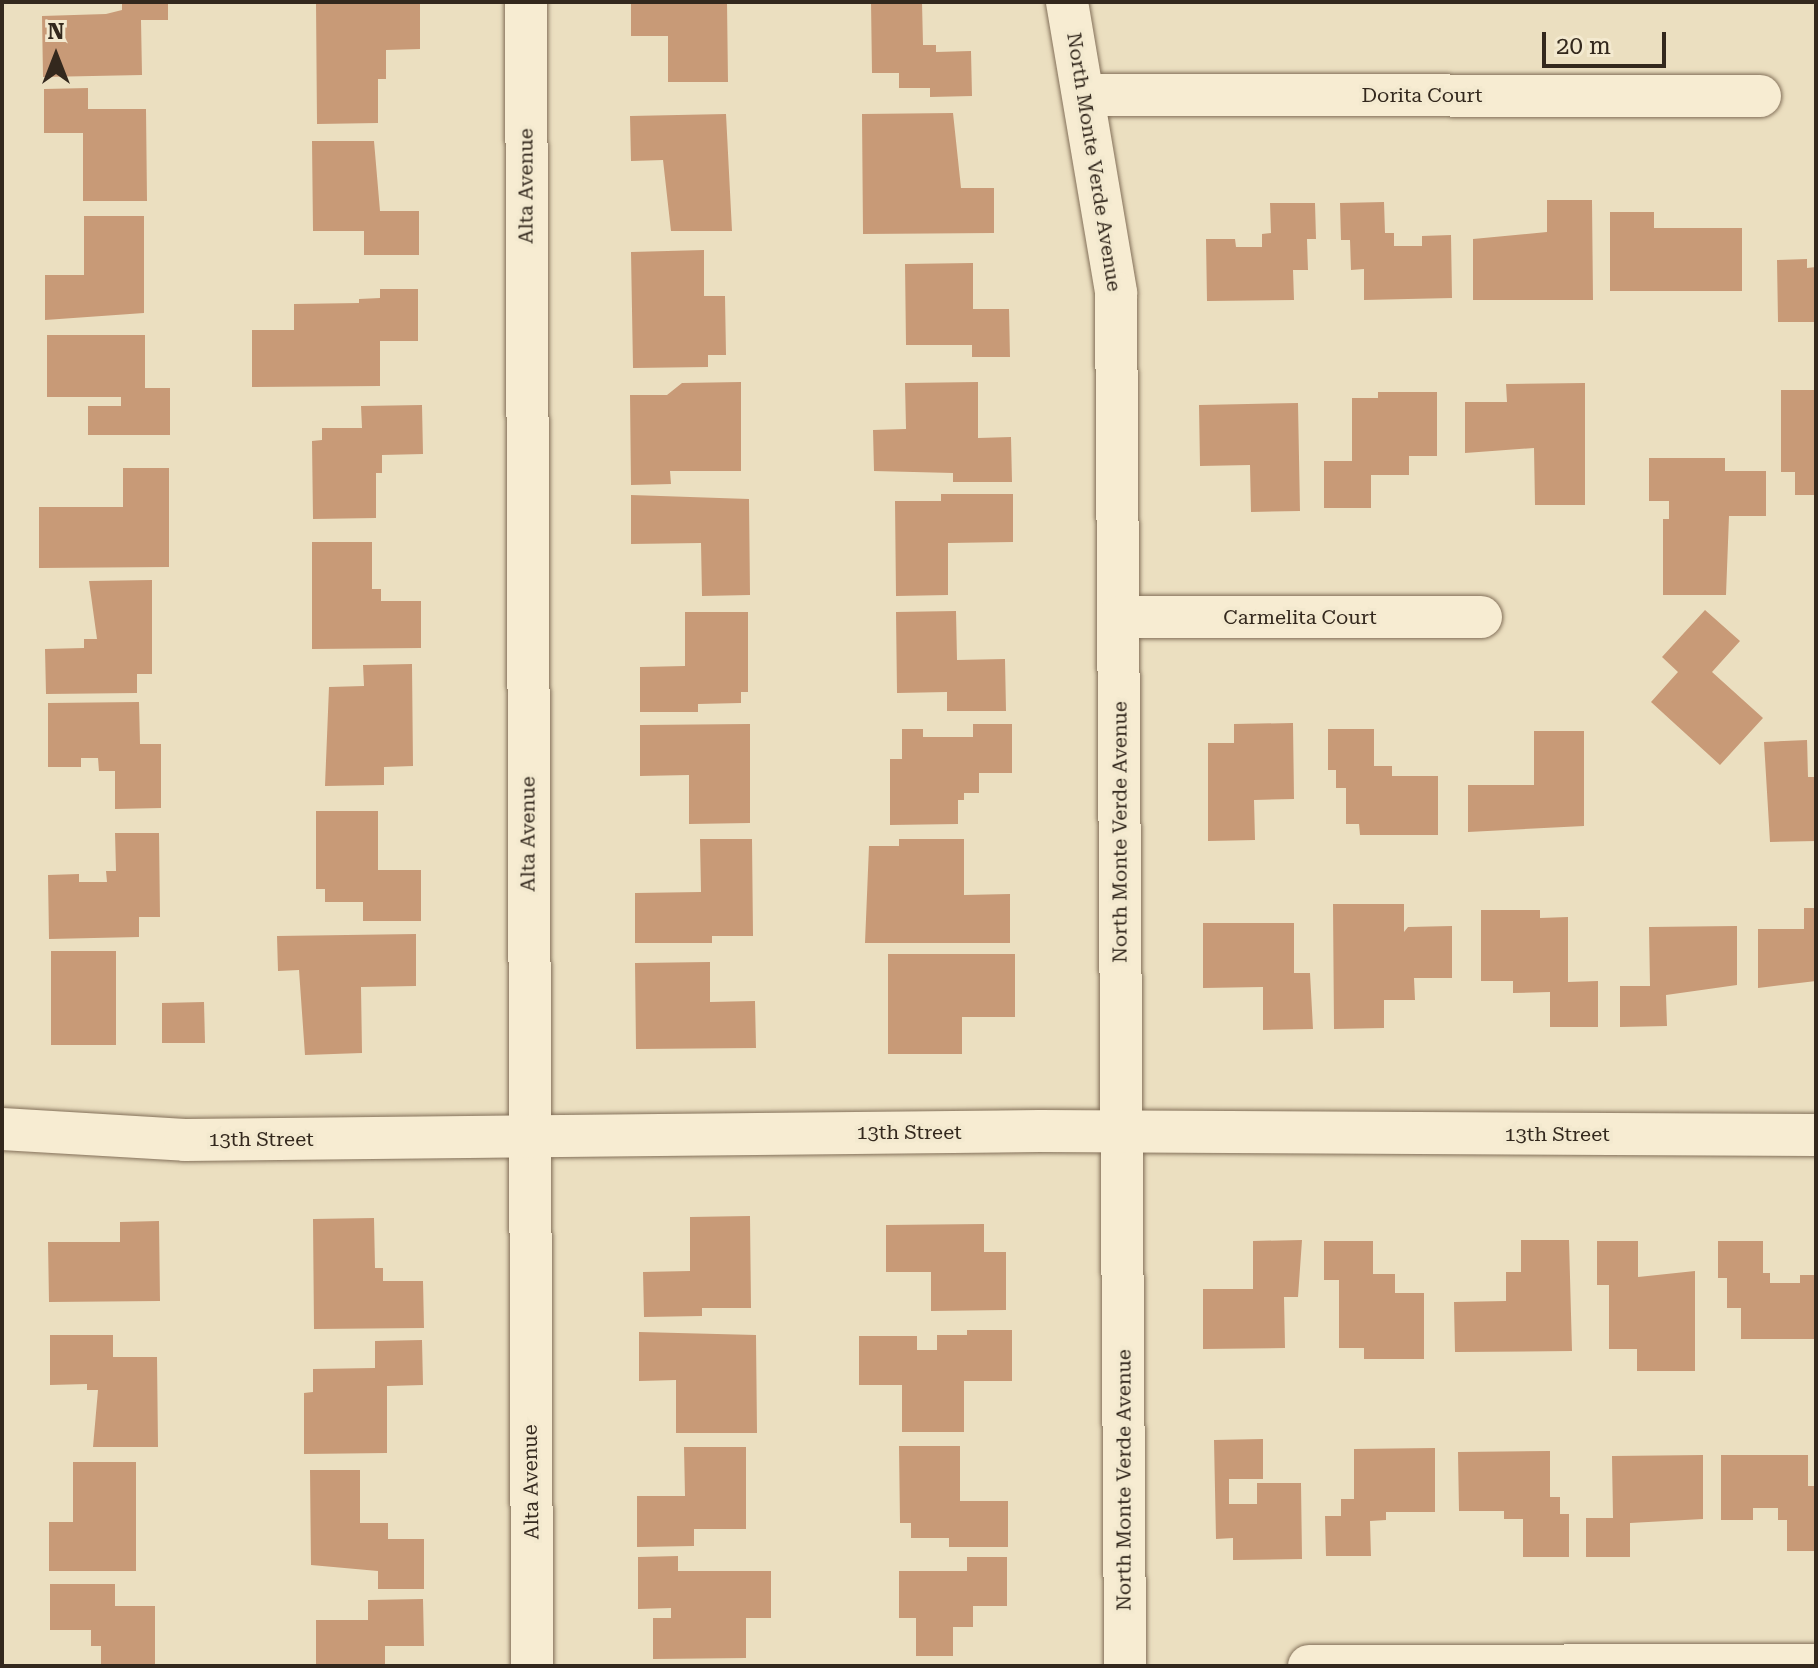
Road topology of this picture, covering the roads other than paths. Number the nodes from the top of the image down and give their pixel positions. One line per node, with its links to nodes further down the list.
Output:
1 (526, 2): 9 (street, Alta Avenue)
2 (1067, 2): 3 (street, North Monte Verde Avenue)
3 (1085, 95): 4 (street, Dorita Court); 5 (street, North Monte Verde Avenue)
4 (1760, 96)
5 (1118, 617): 6 (street, Carmelita Court); 8 (street, North Monte Verde Avenue)
6 (1481, 617)
7 (2, 1129): 9 (street, 13th Street)
8 (1119, 1131): 9 (street, 13th Street); 10 (street, 13th Street); 13 (street, North Monte Verde Avenue)
9 (528, 1135): 12 (street, Alta Avenue)
10 (1816, 1135)
11 (1816, 1665): 14 (street)
12 (532, 1666)
13 (1125, 1666)
14 (1309, 1666)

